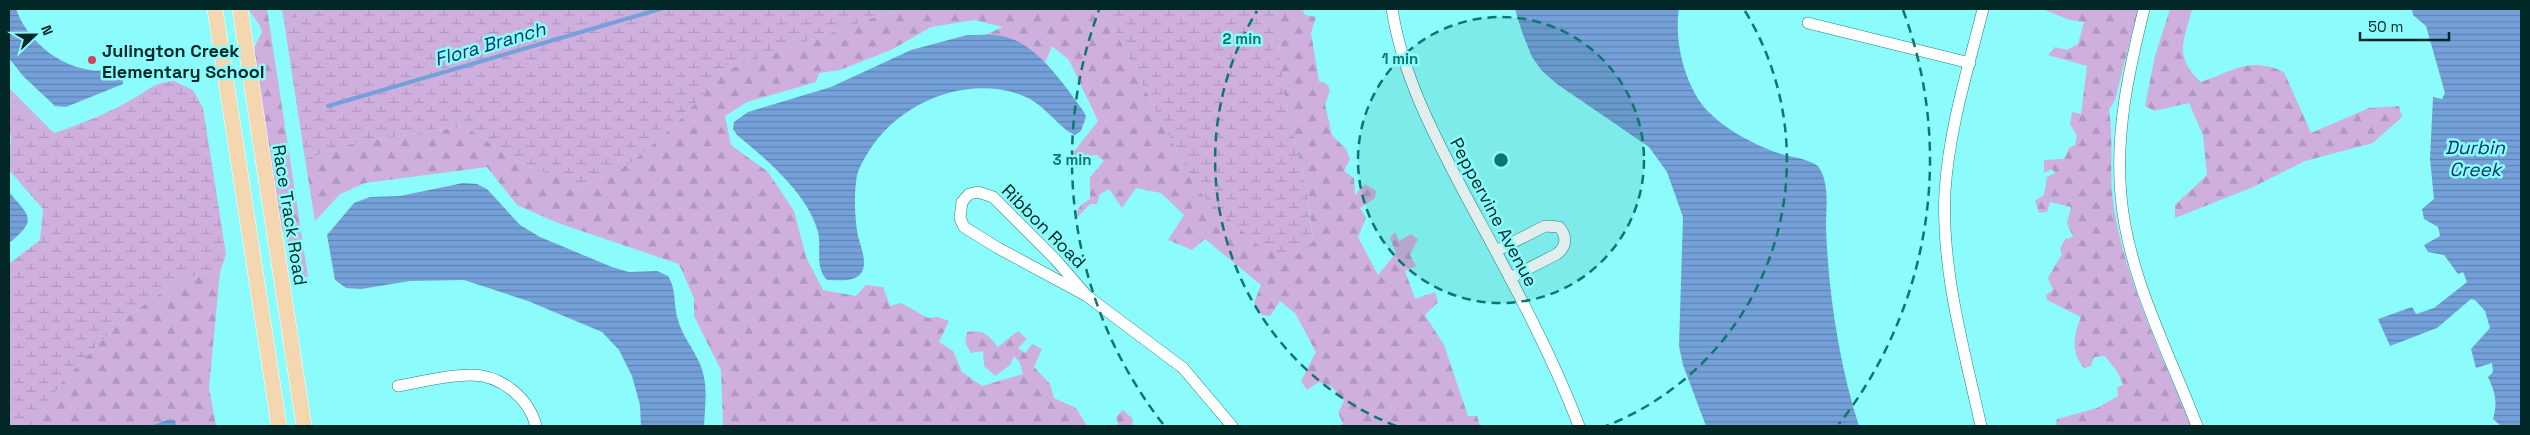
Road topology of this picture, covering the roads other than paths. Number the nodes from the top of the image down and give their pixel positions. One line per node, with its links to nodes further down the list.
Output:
1 (215, 9): 12 (main road)
2 (240, 9): 13 (main road, Race Track Road)
3 (1392, 9): 8 (street, Peppervine Avenue)
4 (1983, 9): 7 (street)
5 (2144, 9): 18 (street)
6 (1808, 23): 7 (street)
7 (1970, 62): 17 (street)
8 (1496, 251): 9 (street, Peppervine Avenue); 9 (street)
9 (1510, 278): 16 (street, Peppervine Avenue)
10 (1088, 296): 10 (street, Ribbon Road); 15 (street, Ribbon Road)
11 (398, 386): 14 (street)
12 (279, 426)
13 (304, 426)
14 (536, 426)
15 (1232, 426)
16 (1579, 426)
17 (1981, 426)
18 (2197, 426)

